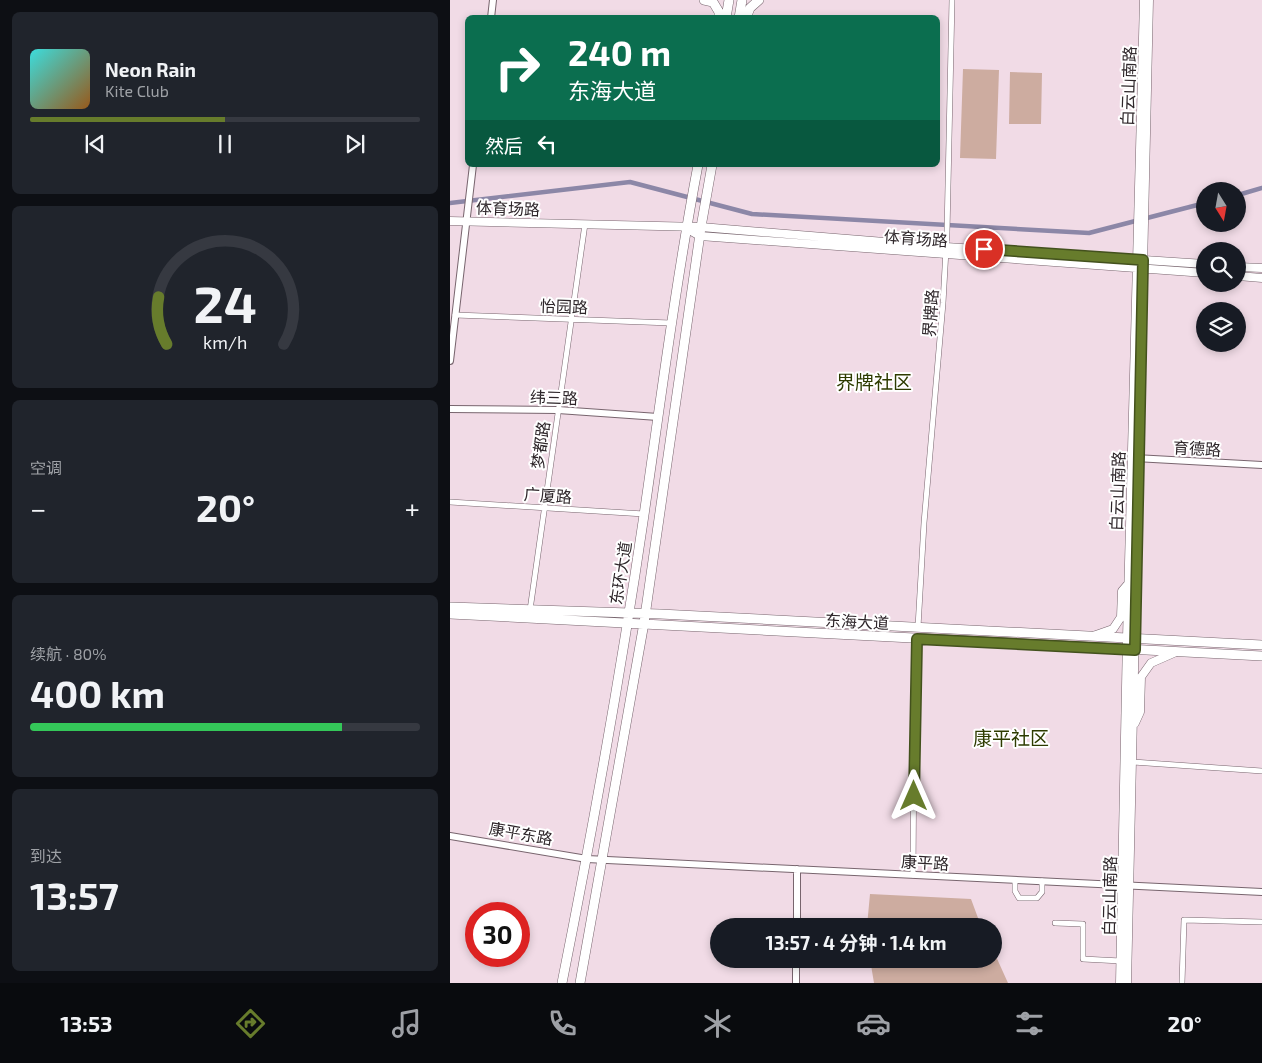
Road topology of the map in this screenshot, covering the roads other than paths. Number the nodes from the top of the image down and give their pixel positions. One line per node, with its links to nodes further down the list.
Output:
1 (493, 0): 9 (street)
2 (704, 0): 10 (main road)
3 (729, 0): 11 (main road)
4 (742, 0): 12 (main road)
5 (759, 0): 13 (main road)
6 (952, 0): 23 (street, 界牌路)
7 (1144, 0): 17 (main road, 白云山南路)
8 (1150, 0): 17 (main road, 白云山南路)
9 (490, 15)
10 (718, 15)
11 (726, 15)
12 (740, 15)
13 (747, 15)
14 (473, 167): 19 (street)
15 (698, 167): 21 (main road, 东环大道)
16 (712, 167): 22 (main road, 东环大道)
17 (1141, 209): 24 (main road, 白云山南路)
18 (450, 221): 19 (main road, 体育场路)
19 (466, 221): 20 (main road, 体育场路); 31 (street)
20 (585, 224): 21 (main road, 体育场路); 32 (street, 梦都路)
21 (686, 228): 22 (main road, 体育场路); 33 (main road, 东环大道)
22 (700, 231): 23 (main road, 体育场路); 47 (main road, 东环大道)
23 (946, 251): 24 (main road, 体育场路); 50 (street, 界牌路)
24 (1140, 264): 25 (main road); 28 (main road, 体育场路); 38 (main road, 白云山南路)
25 (1196, 264)
26 (1246, 267): 27 (main road)
27 (1262, 268)
28 (1196, 272)
29 (1246, 277): 30 (main road)
30 (1262, 278)
31 (455, 315): 32 (street, 怡园路); 34 (street)
32 (572, 319): 33 (street, 怡园路); 36 (street, 梦都路)
33 (671, 323): 37 (main road, 东环大道)
34 (450, 361)
35 (450, 409): 36 (street, 纬三路)
36 (558, 410): 37 (street, 纬三路); 41 (street, 梦都路)
37 (658, 417): 42 (main road, 东环大道)
38 (1135, 458): 39 (street, 育德路); 43 (main road, 白云山南路); 52 (main road, 白云山南路)
39 (1262, 465)
40 (450, 502): 41 (street, 广厦路)
41 (544, 507): 42 (street, 广厦路); 45 (street, 梦都路)
42 (644, 514): 48 (main road, 东环大道)
43 (1128, 584): 51 (main road); 52 (main road, 白云山南路)
44 (450, 607): 45 (main road, 东海大道)
45 (530, 610): 48 (main road, 东海大道)
46 (450, 614): 48 (main road, 东海大道)
47 (645, 614): 48 (main road, 东海大道); 49 (main road, 东环大道); 50 (main road, 东海大道)
48 (628, 618): 49 (main road, 东海大道); 62 (main road, 东环大道)
49 (644, 623): 53 (main road, 东海大道); 63 (main road, 东环大道)
50 (918, 627): 51 (main road, 东海大道)
51 (1091, 636): 52 (main road, 东海大道)
52 (1131, 638): 54 (main road, 东海大道); 55 (main road, 白云山南路)
53 (917, 639): 55 (main road, 东海大道); 65 (street)
54 (1262, 645)
55 (1131, 650): 56 (main road, 东海大道); 58 (main road, 白云山南路); 68 (main road, 白云山南路)
56 (1176, 652): 57 (main road, 东海大道); 58 (main road)
57 (1262, 656)
58 (1133, 727): 59 (main road, 白云山南路)
59 (1133, 762): 60 (street); 68 (main road, 白云山南路)
60 (1262, 771)
61 (450, 836): 62 (street, 康平东路)
62 (587, 858): 63 (street, 康平路); 75 (main road, 东环大道)
63 (602, 859): 64 (street, 康平路); 76 (main road, 东环大道)
64 (797, 869): 65 (street, 康平路); 70 (street)
65 (913, 875): 66 (street, 康平路)
66 (1015, 880): 67 (street, 康平路); 67 (street)
67 (1042, 881): 68 (street, 康平路)
68 (1127, 885): 69 (street, 康平路); 73 (main road, 白云山南路); 79 (main road, 白云山南路)
69 (1262, 892)
70 (797, 918)
71 (1262, 922): 80 (street)
72 (1055, 923): 73 (street)
73 (1121, 960): 78 (main road, 白云山南路)
74 (796, 968): 77 (street)
75 (562, 983)
76 (580, 983)
77 (796, 983)
78 (1120, 983)
79 (1128, 983)
80 (1182, 983)

